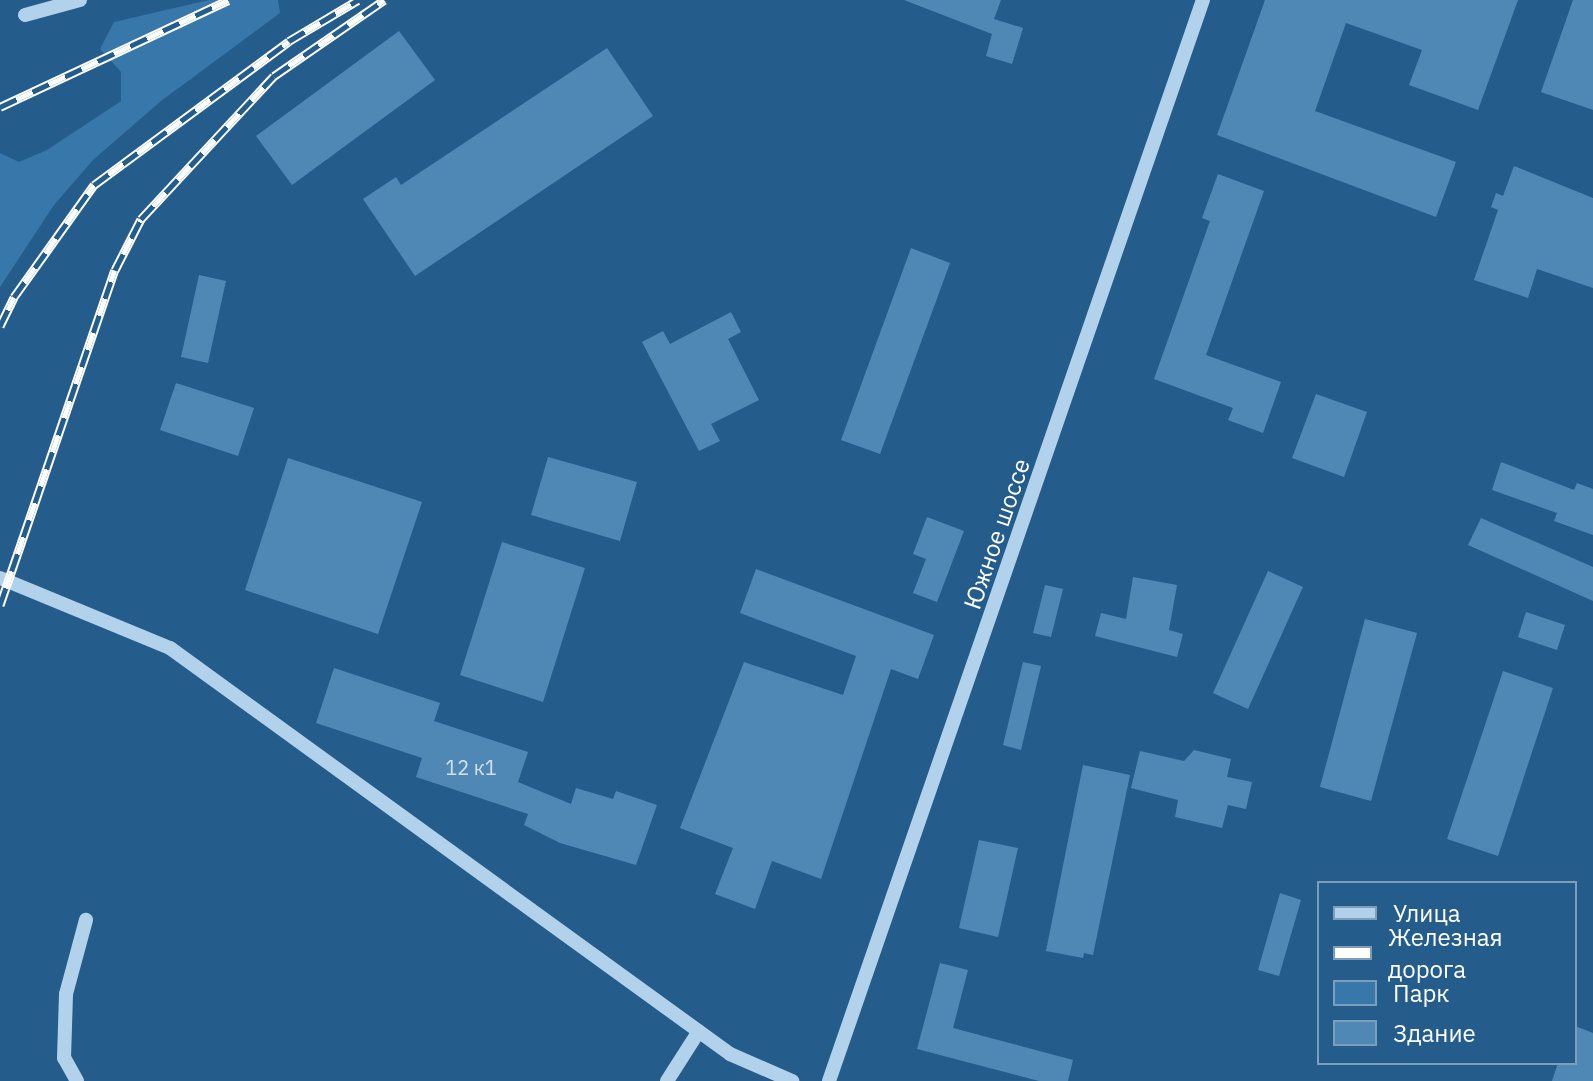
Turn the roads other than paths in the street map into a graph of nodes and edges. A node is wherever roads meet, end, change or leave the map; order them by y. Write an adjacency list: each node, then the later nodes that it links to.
1 (80, 0): 3 (street)
2 (1203, 0): 10 (street, Южное шоссе)
3 (25, 15)
4 (0, 578): 6 (street)
5 (86, 920): 7 (street)
6 (699, 1031): 8 (street); 9 (street)
7 (77, 1081)
8 (667, 1081)
9 (792, 1081)
10 (829, 1081)

